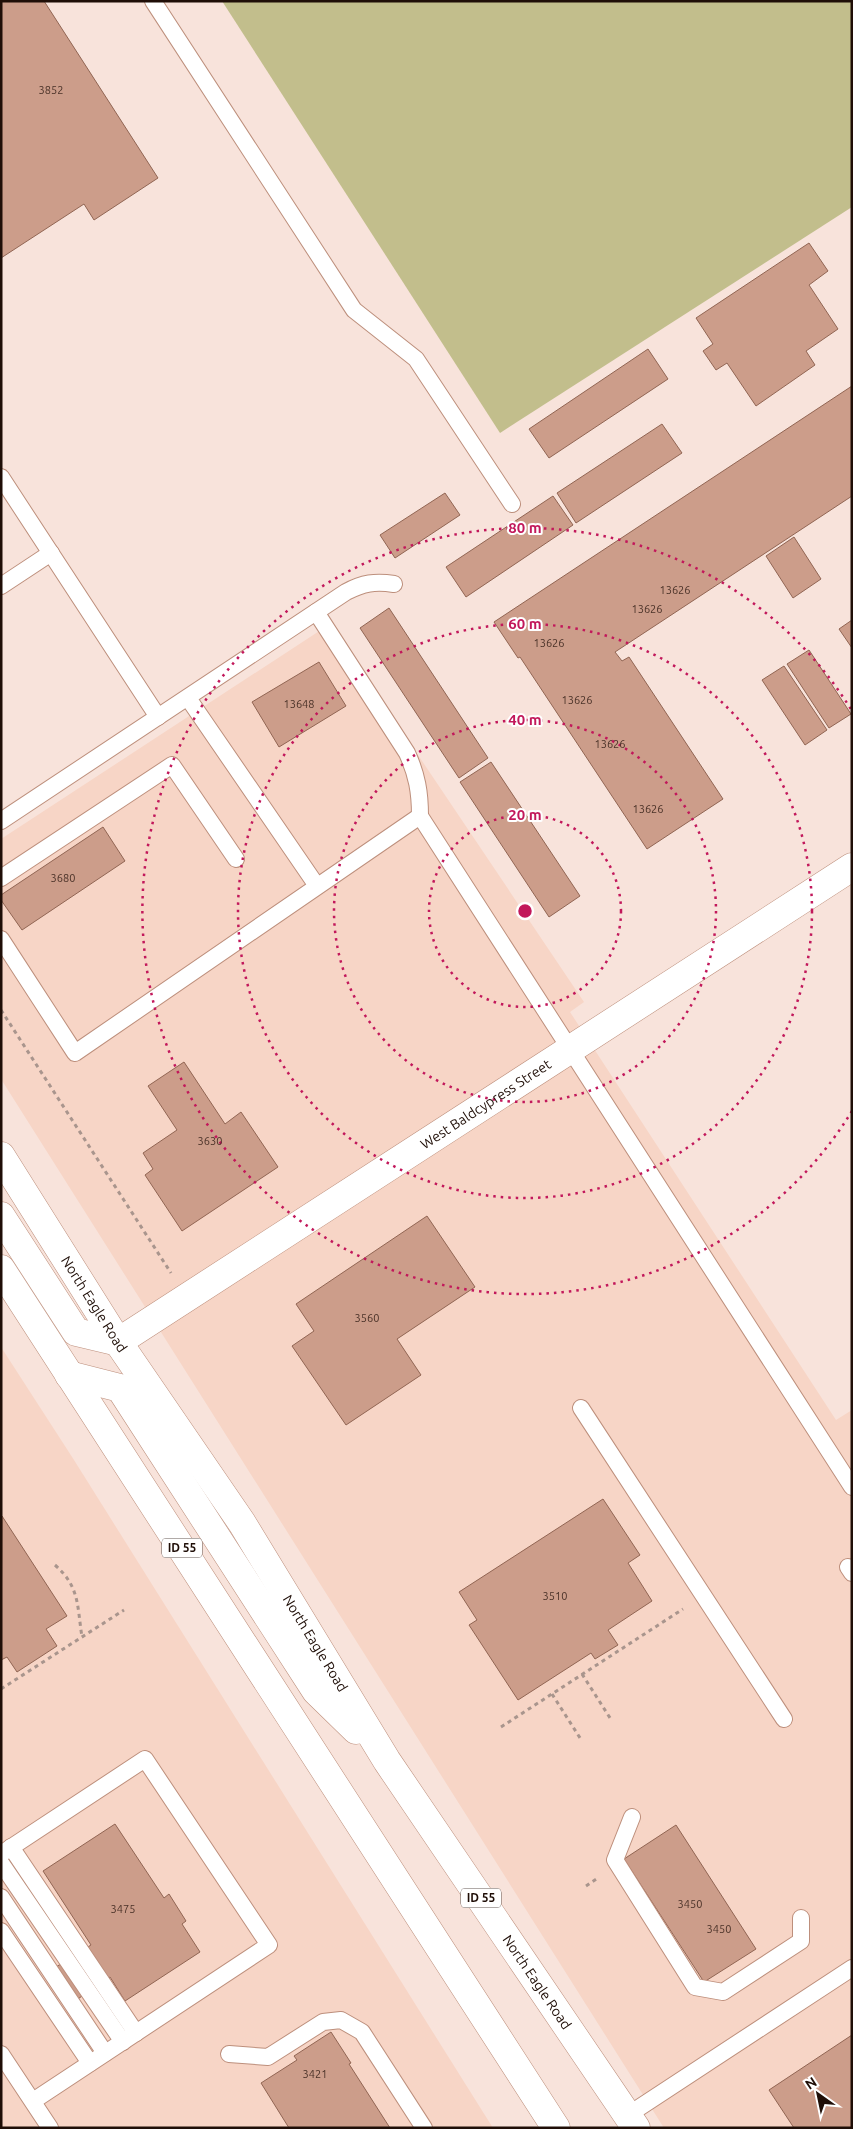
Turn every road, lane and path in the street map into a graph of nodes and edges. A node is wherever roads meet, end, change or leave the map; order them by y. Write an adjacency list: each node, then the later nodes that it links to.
1 (153, 1): 3 (lane)
2 (1, 477): 4 (lane)
3 (512, 504)
4 (51, 553): 6 (lane); 9 (lane)
5 (394, 584): 7 (lane)
6 (1, 586)
7 (316, 612): 8 (lane); 10 (lane)
8 (188, 698): 9 (lane); 15 (lane)
9 (158, 717): 11 (lane)
10 (420, 816): 15 (lane); 18 (lane)
11 (1, 821)
12 (236, 859): 14 (lane)
13 (852, 867): 18 (main road, West Baldcypress Street)
14 (1, 878)
15 (317, 886): 16 (lane)
16 (1, 939)
17 (1, 1010): 22 (path)
18 (569, 1050): 23 (main road, West Baldcypress Street); 26 (lane)
19 (1, 1156): 23 (main road, North Eagle Road / ID 55)
20 (1, 1216): 23 (main road)
21 (1, 1269): 24 (main road, ID 55)
22 (175, 1280)
23 (118, 1342): 38 (main road, North Eagle Road / ID 55)
24 (69, 1375): 38 (main road); 55 (main road, ID 55)
25 (581, 1408): 34 (lane)
26 (852, 1488)
27 (55, 1565): 30 (path)
28 (685, 1607): 31 (path)
29 (124, 1610): 30 (path)
30 (82, 1637): 32 (path)
31 (582, 1674): 33 (path); 35 (path)
32 (1, 1689)
33 (552, 1694): 36 (path); 37 (path)
34 (784, 1719)
35 (612, 1721)
36 (501, 1727)
37 (582, 1741)
38 (387, 1761): 52 (main road, North Eagle Road / ID 55)
39 (632, 1817): 43 (lane)
40 (6, 1851): 46 (lane); 46 (lane)
41 (1, 1863): 46 (lane)
42 (1, 1897): 47 (lane)
43 (801, 1918)
44 (1, 1931): 50 (lane)
45 (852, 1968): 52 (lane)
46 (129, 2037): 47 (lane)
47 (105, 2053): 50 (lane)
48 (1, 2054): 51 (lane)
49 (230, 2054): 54 (lane)
50 (90, 2063): 51 (lane)
51 (32, 2101): 53 (lane)
52 (632, 2121)
53 (50, 2128)
54 (424, 2128)
55 (556, 2128)

